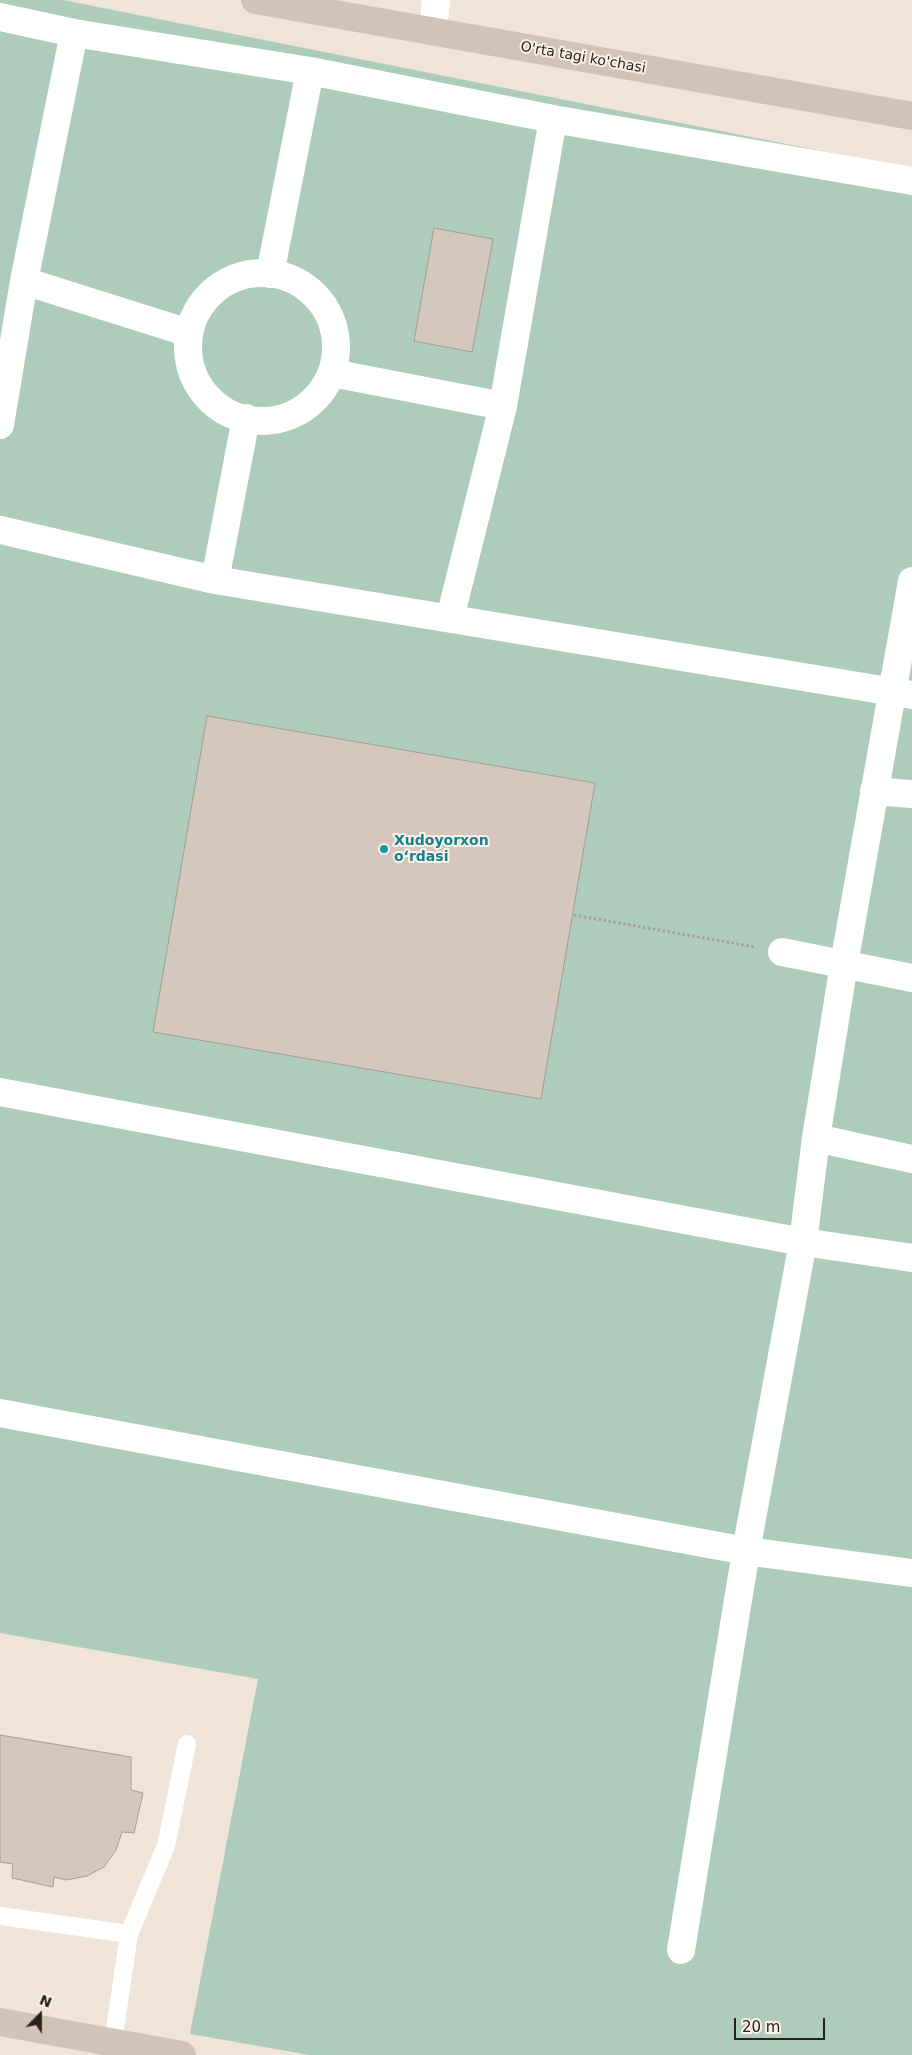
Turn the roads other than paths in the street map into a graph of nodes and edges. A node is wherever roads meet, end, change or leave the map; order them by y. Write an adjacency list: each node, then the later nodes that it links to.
1 (255, 0): 4 (main road, O'rta tagi ko'chasi)
2 (436, 0): 4 (street)
3 (0, 17): 5 (street)
4 (433, 31): 7 (main road, O'rta tagi ko'chasi)
5 (74, 33): 6 (street); 11 (street)
6 (310, 71): 8 (street); 10 (street)
7 (912, 116)
8 (553, 119): 9 (street); 14 (street)
9 (912, 181)
10 (270, 274): 12 (street); 13 (street)
11 (24, 281): 12 (street); 16 (street)
12 (189, 333): 15 (street)
13 (332, 373): 14 (street); 15 (street)
14 (503, 406): 20 (street)
15 (246, 418): 18 (street)
16 (0, 425)
17 (0, 530): 18 (street)
18 (215, 580): 20 (street)
19 (912, 581): 21 (street)
20 (450, 618): 21 (street)
21 (902, 693): 22 (street)
22 (874, 791): 23 (street); 25 (street)
23 (912, 794)
24 (782, 952): 25 (street)
25 (844, 964): 26 (street); 28 (street)
26 (912, 978)
27 (0, 1092): 30 (street)
28 (816, 1138): 29 (street); 30 (street)
29 (912, 1159)
30 (803, 1242): 31 (street); 33 (street)
31 (912, 1258)
32 (0, 1413): 33 (street)
33 (746, 1550): 34 (street); 38 (street)
34 (912, 1573)
35 (187, 1744): 37 (lane)
36 (0, 1916): 37 (lane)
37 (128, 1934): 40 (lane)
38 (680, 1950)
39 (0, 2022): 40 (main road)
40 (113, 2042): 41 (main road)
41 (182, 2055)

